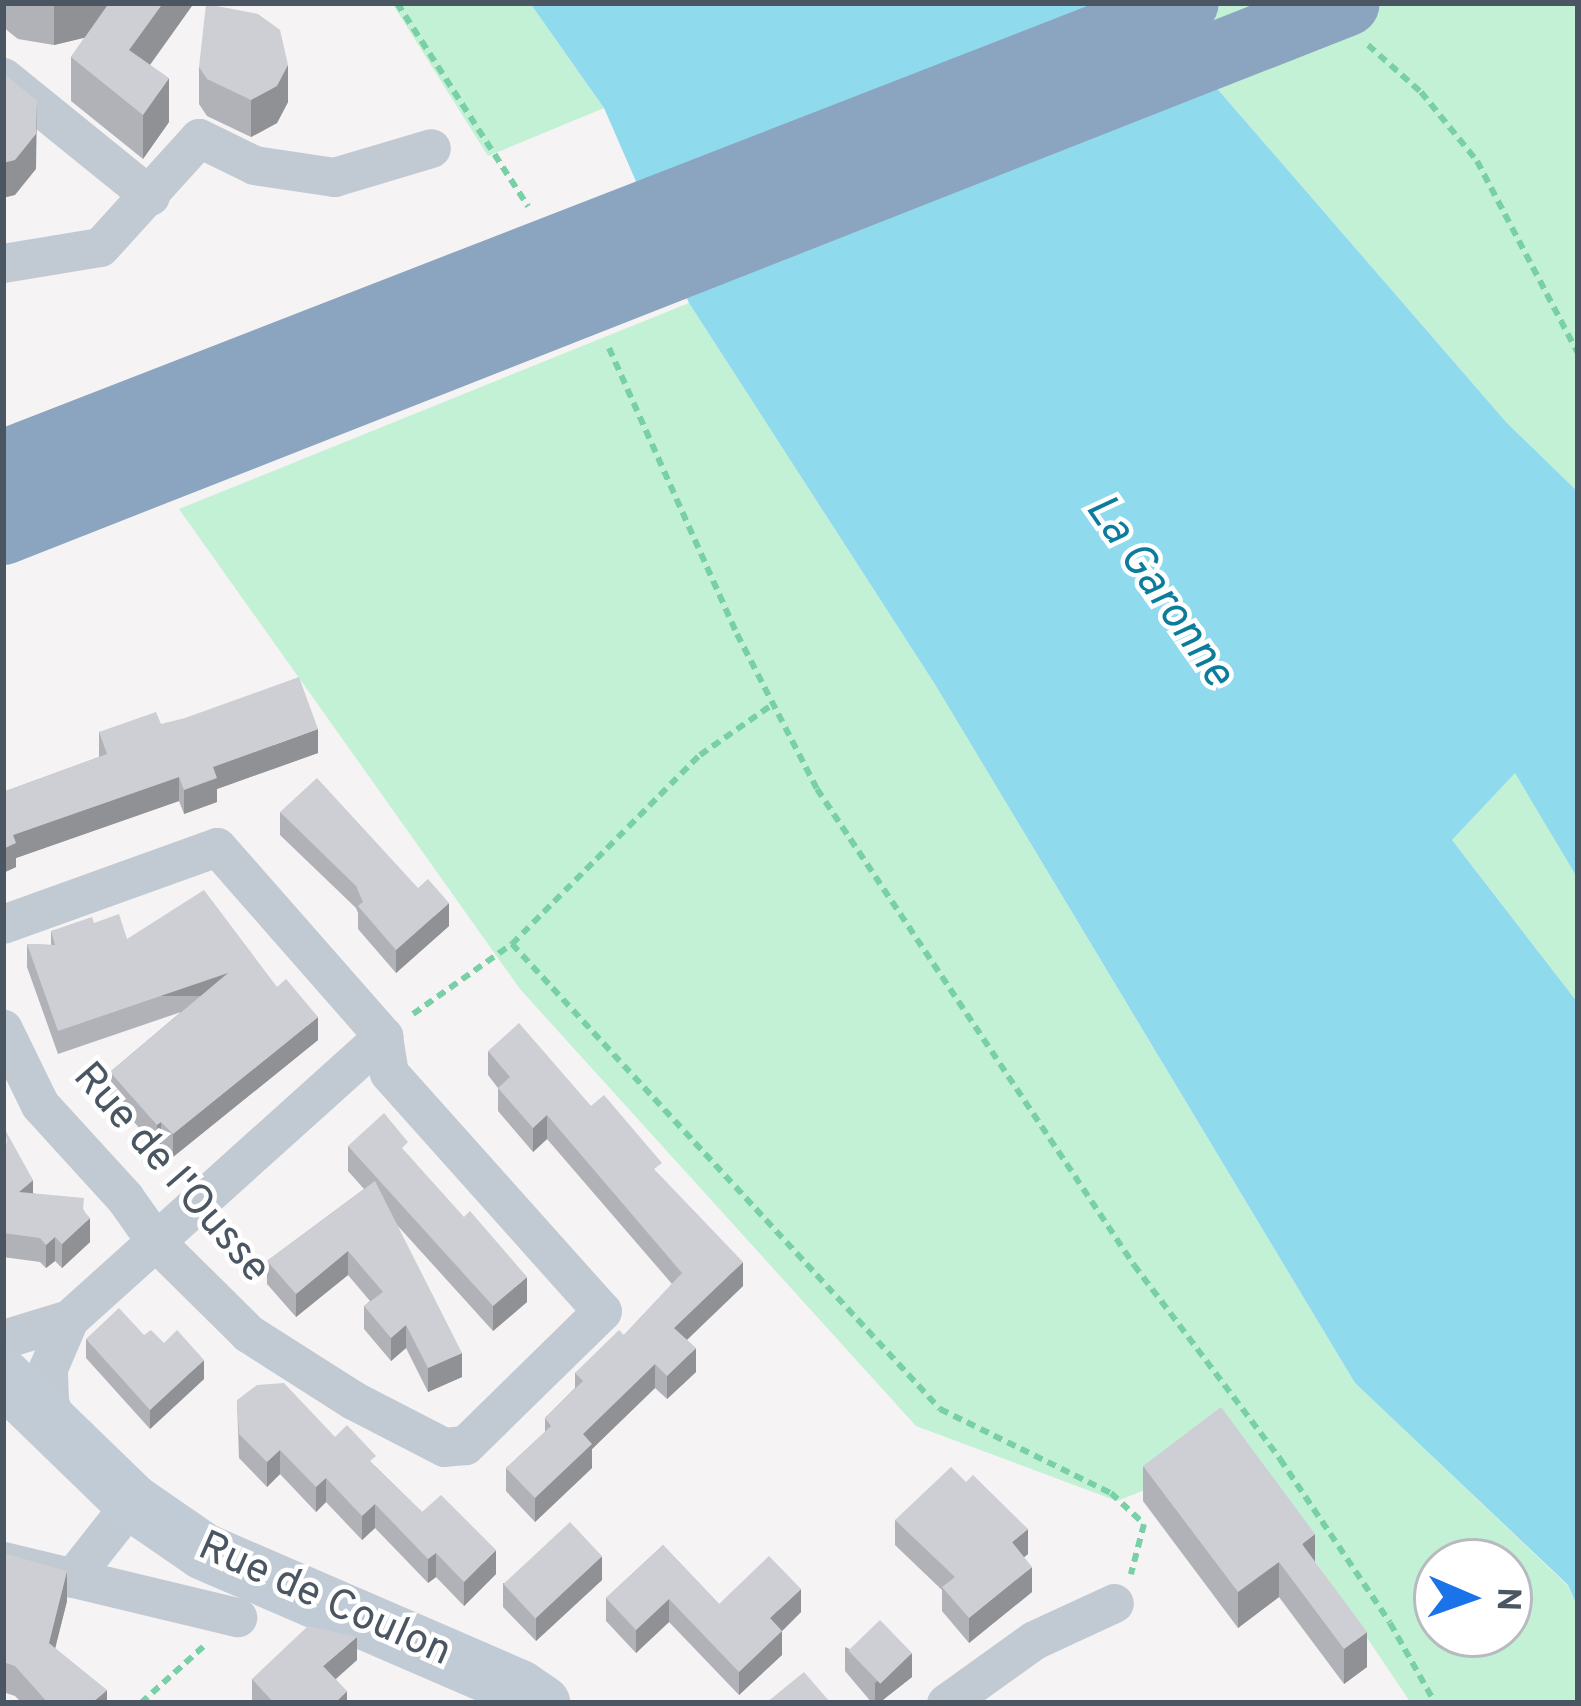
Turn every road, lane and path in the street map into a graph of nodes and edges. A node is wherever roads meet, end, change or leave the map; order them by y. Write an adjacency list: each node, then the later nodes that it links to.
1 (1186, 3): 8 (highway)
2 (1350, 18): 7 (path); 9 (highway)
3 (3, 76): 5 (street)
4 (431, 148): 5 (street)
5 (150, 196): 6 (street)
6 (3, 263)
7 (1578, 352)
8 (3, 463)
9 (18, 526)
10 (3, 924): 13 (street, Rue de l'Ousse)
11 (512, 944): 13 (path); 22 (path); 27 (path)
12 (3, 1030): 14 (street, Rue de l'Ousse)
13 (383, 1036): 14 (street); 14 (street, Rue de l'Ousse)
14 (157, 1242): 15 (street)
15 (69, 1319): 16 (street); 18 (street)
16 (3, 1339)
17 (3, 1377): 18 (main road, Rue de Coulon)
18 (61, 1437): 19 (main road, Rue de Coulon)
19 (132, 1502): 21 (street); 25 (main road, Rue de Coulon)
20 (3, 1561): 21 (street, Rue de Coulon)
21 (72, 1578): 23 (street, Rue de Coulon)
22 (1114, 1603): 26 (street)
23 (237, 1617): 24 (path)
24 (141, 1703)
25 (541, 1703)
26 (946, 1703)
27 (1435, 1703)

